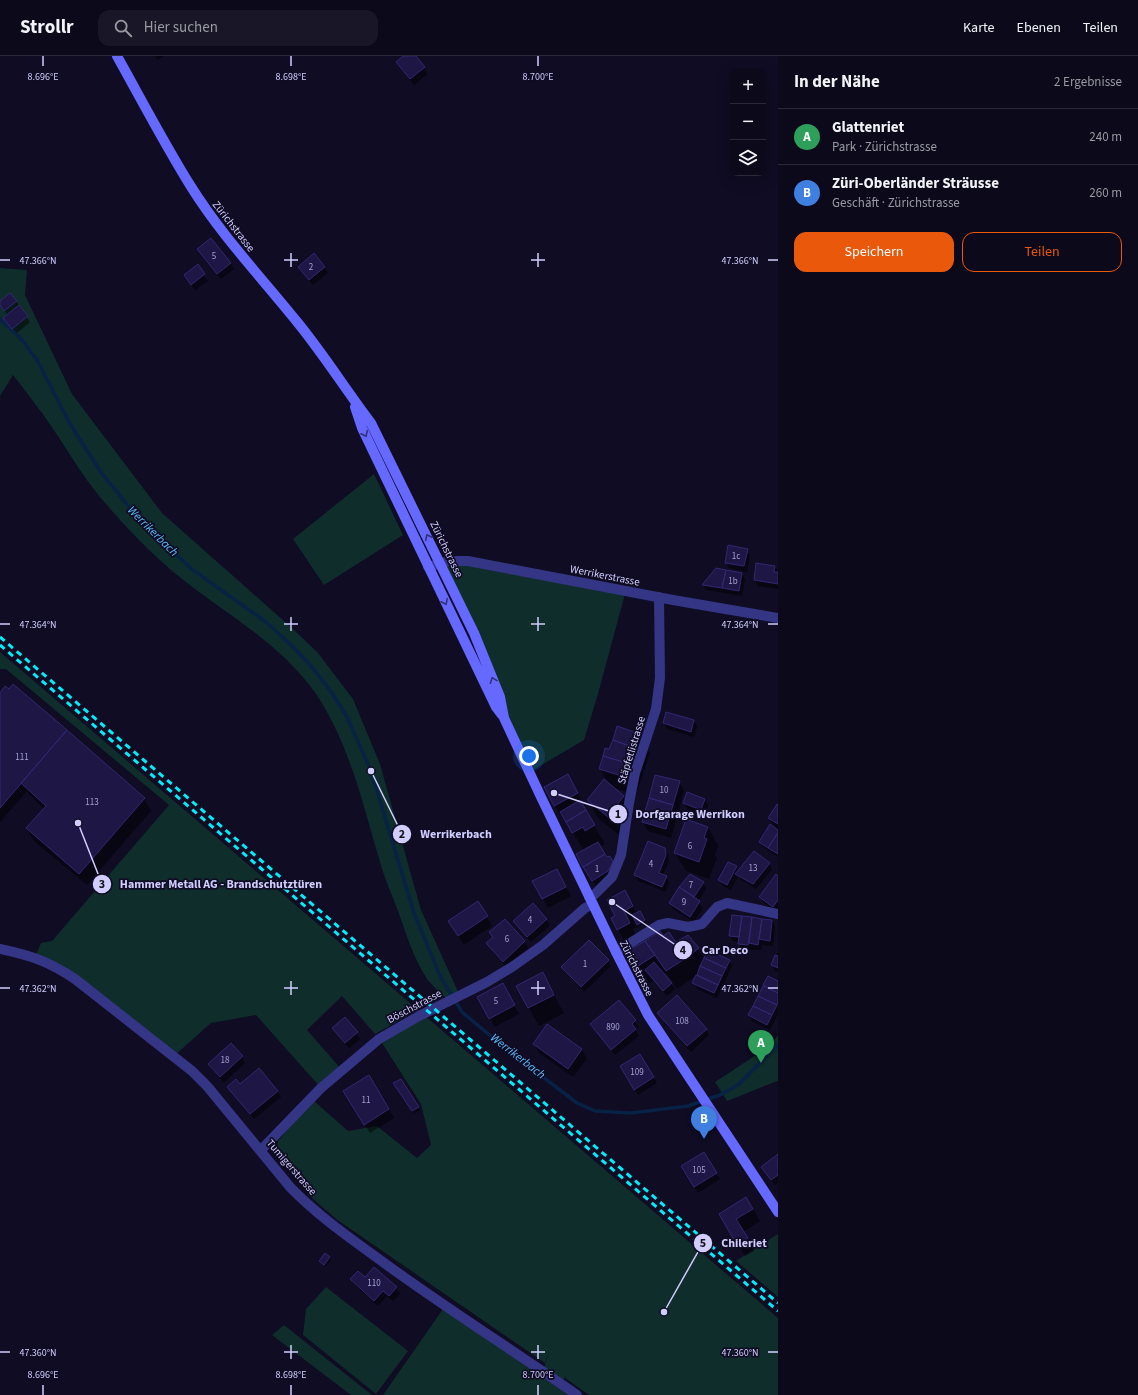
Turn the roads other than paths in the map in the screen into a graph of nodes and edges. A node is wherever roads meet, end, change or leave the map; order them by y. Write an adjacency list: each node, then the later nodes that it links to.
1 (117, 56): 2 (main road, Zürichstrasse)
2 (352, 398): 3 (main road, Zürichstrasse, one-way to 2); 4 (main road, Zürichstrasse, one-way to 4)
3 (440, 562): 4 (street, Werrikerstrasse); 5 (street, Werrikerstrasse); 7 (main road, Zürichstrasse, one-way to 3)
4 (428, 567): 7 (main road, Zürichstrasse, one-way to 7)
5 (659, 597): 6 (street, Werrikerstrasse); 8 (street, Stäpfetlistrasse)
6 (778, 618)
7 (504, 718): 8 (main road, Zürichstrasse)
8 (591, 901): 11 (main road, Zürichstrasse); 12 (street, Böschstrasse)
9 (778, 914): 11 (street)
10 (0, 949): 12 (street, Tumigerstrasse)
11 (616, 952): 13 (main road, Zürichstrasse)
12 (261, 1150): 14 (street, Tumigerstrasse)
13 (778, 1212)
14 (578, 1395)

